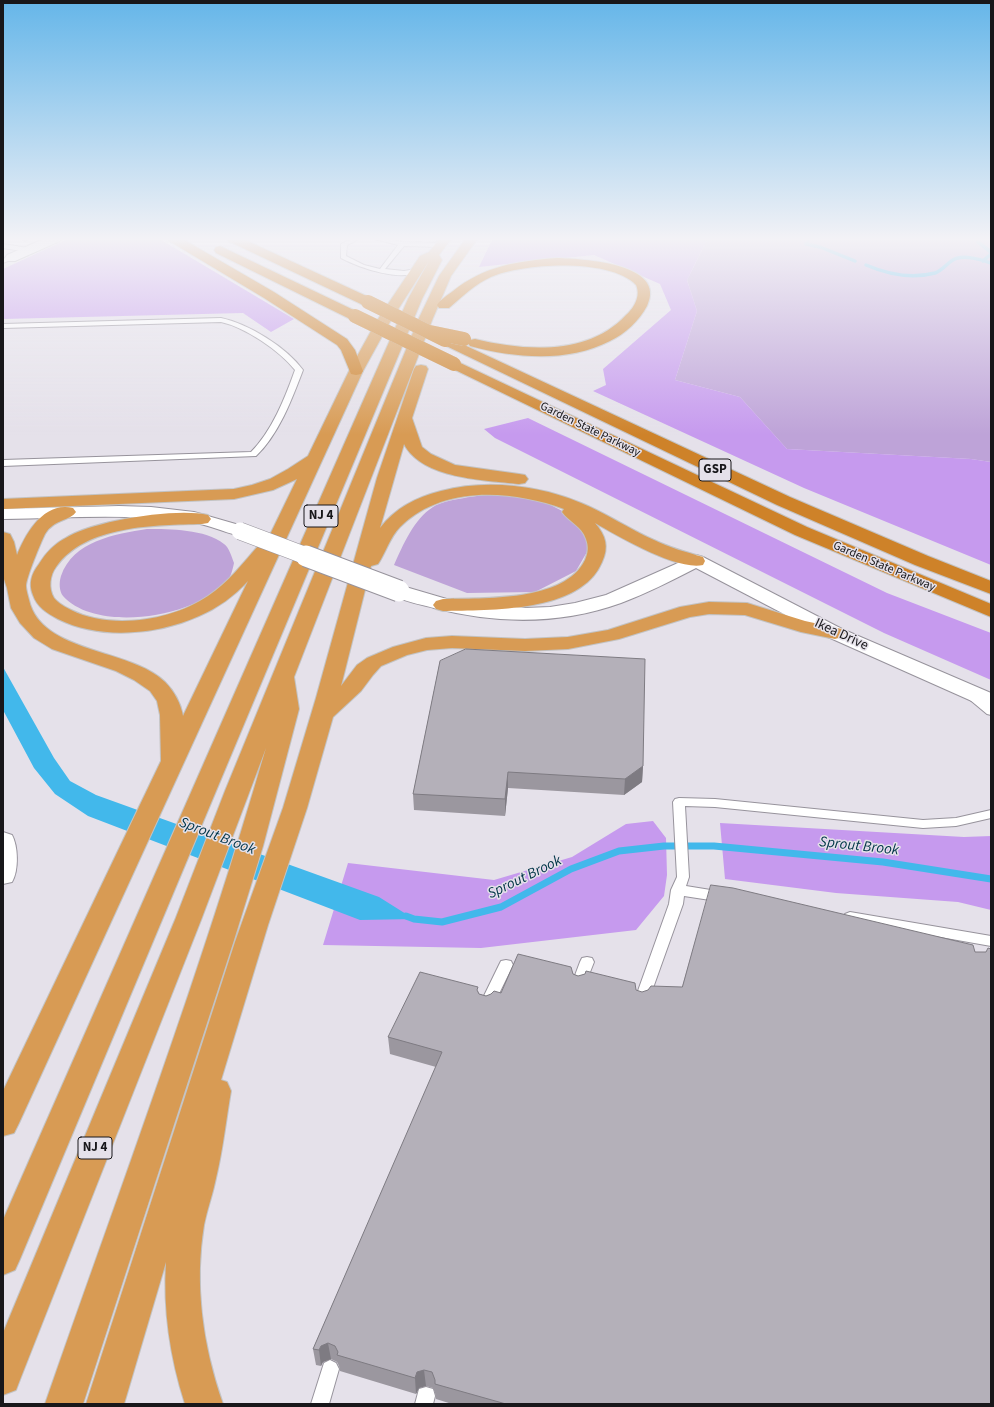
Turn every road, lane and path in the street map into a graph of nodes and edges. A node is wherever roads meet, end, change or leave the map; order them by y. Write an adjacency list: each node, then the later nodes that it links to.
1 (283, 304): 11 (highway)
2 (330, 304): 27 (highway, Garden State Parkway / GSP, bridge)
3 (371, 304): 10 (highway, Garden State Parkway / GSP, bridge)
4 (395, 304): 11 (highway)
5 (413, 304): 50 (highway, NJ 4)
6 (432, 304): 29 (highway, NJ 4)
7 (641, 304): 10 (highway, bridge)
8 (444, 305): 12 (highway)
9 (3, 326): 14 (lane)
10 (427, 332): 24 (highway, Garden State Parkway / GSP, bridge)
11 (356, 371): 13 (highway)
12 (404, 418): 22 (highway); 25 (highway)
13 (314, 459): 16 (highway); 20 (highway)
14 (3, 463)
15 (540, 496): 22 (highway); 25 (highway); 26 (highway)
16 (3, 504)
17 (67, 512): 18 (street); 19 (street); 23 (highway)
18 (3, 514)
19 (202, 519): 20 (highway); 26 (street, bridge)
20 (282, 530): 34 (highway)
21 (3, 538): 23 (highway)
22 (696, 561): 26 (street); 28 (street, Ikea Drive)
23 (16, 586): 34 (highway)
24 (991, 588)
25 (354, 593): 33 (highway)
26 (443, 605)
27 (991, 611)
28 (835, 633): 30 (street, Ikea Drive); 33 (highway)
29 (283, 677): 41 (highway); 52 (highway, NJ 4)
30 (964, 690): 31 (street, Ikea Drive); 32 (lane)
31 (991, 701)
32 (991, 712)
33 (323, 714): 41 (highway)
34 (169, 771): 49 (highway)
35 (991, 814): 38 (lane)
36 (3, 841): 37 (street)
37 (3, 875)
38 (680, 884): 39 (lane); 47 (lane)
39 (733, 898)
40 (835, 914): 42 (lane)
41 (235, 940): 46 (highway); 54 (highway)
42 (991, 941)
43 (587, 962): 45 (lane)
44 (506, 965): 48 (lane)
45 (578, 986)
46 (234, 995): 55 (highway); 56 (highway)
47 (641, 1002)
48 (486, 1006)
49 (3, 1123)
50 (3, 1259)
51 (330, 1369): 53 (lane)
52 (3, 1377)
53 (320, 1403)
54 (64, 1404)
55 (105, 1404)
56 (204, 1404)

